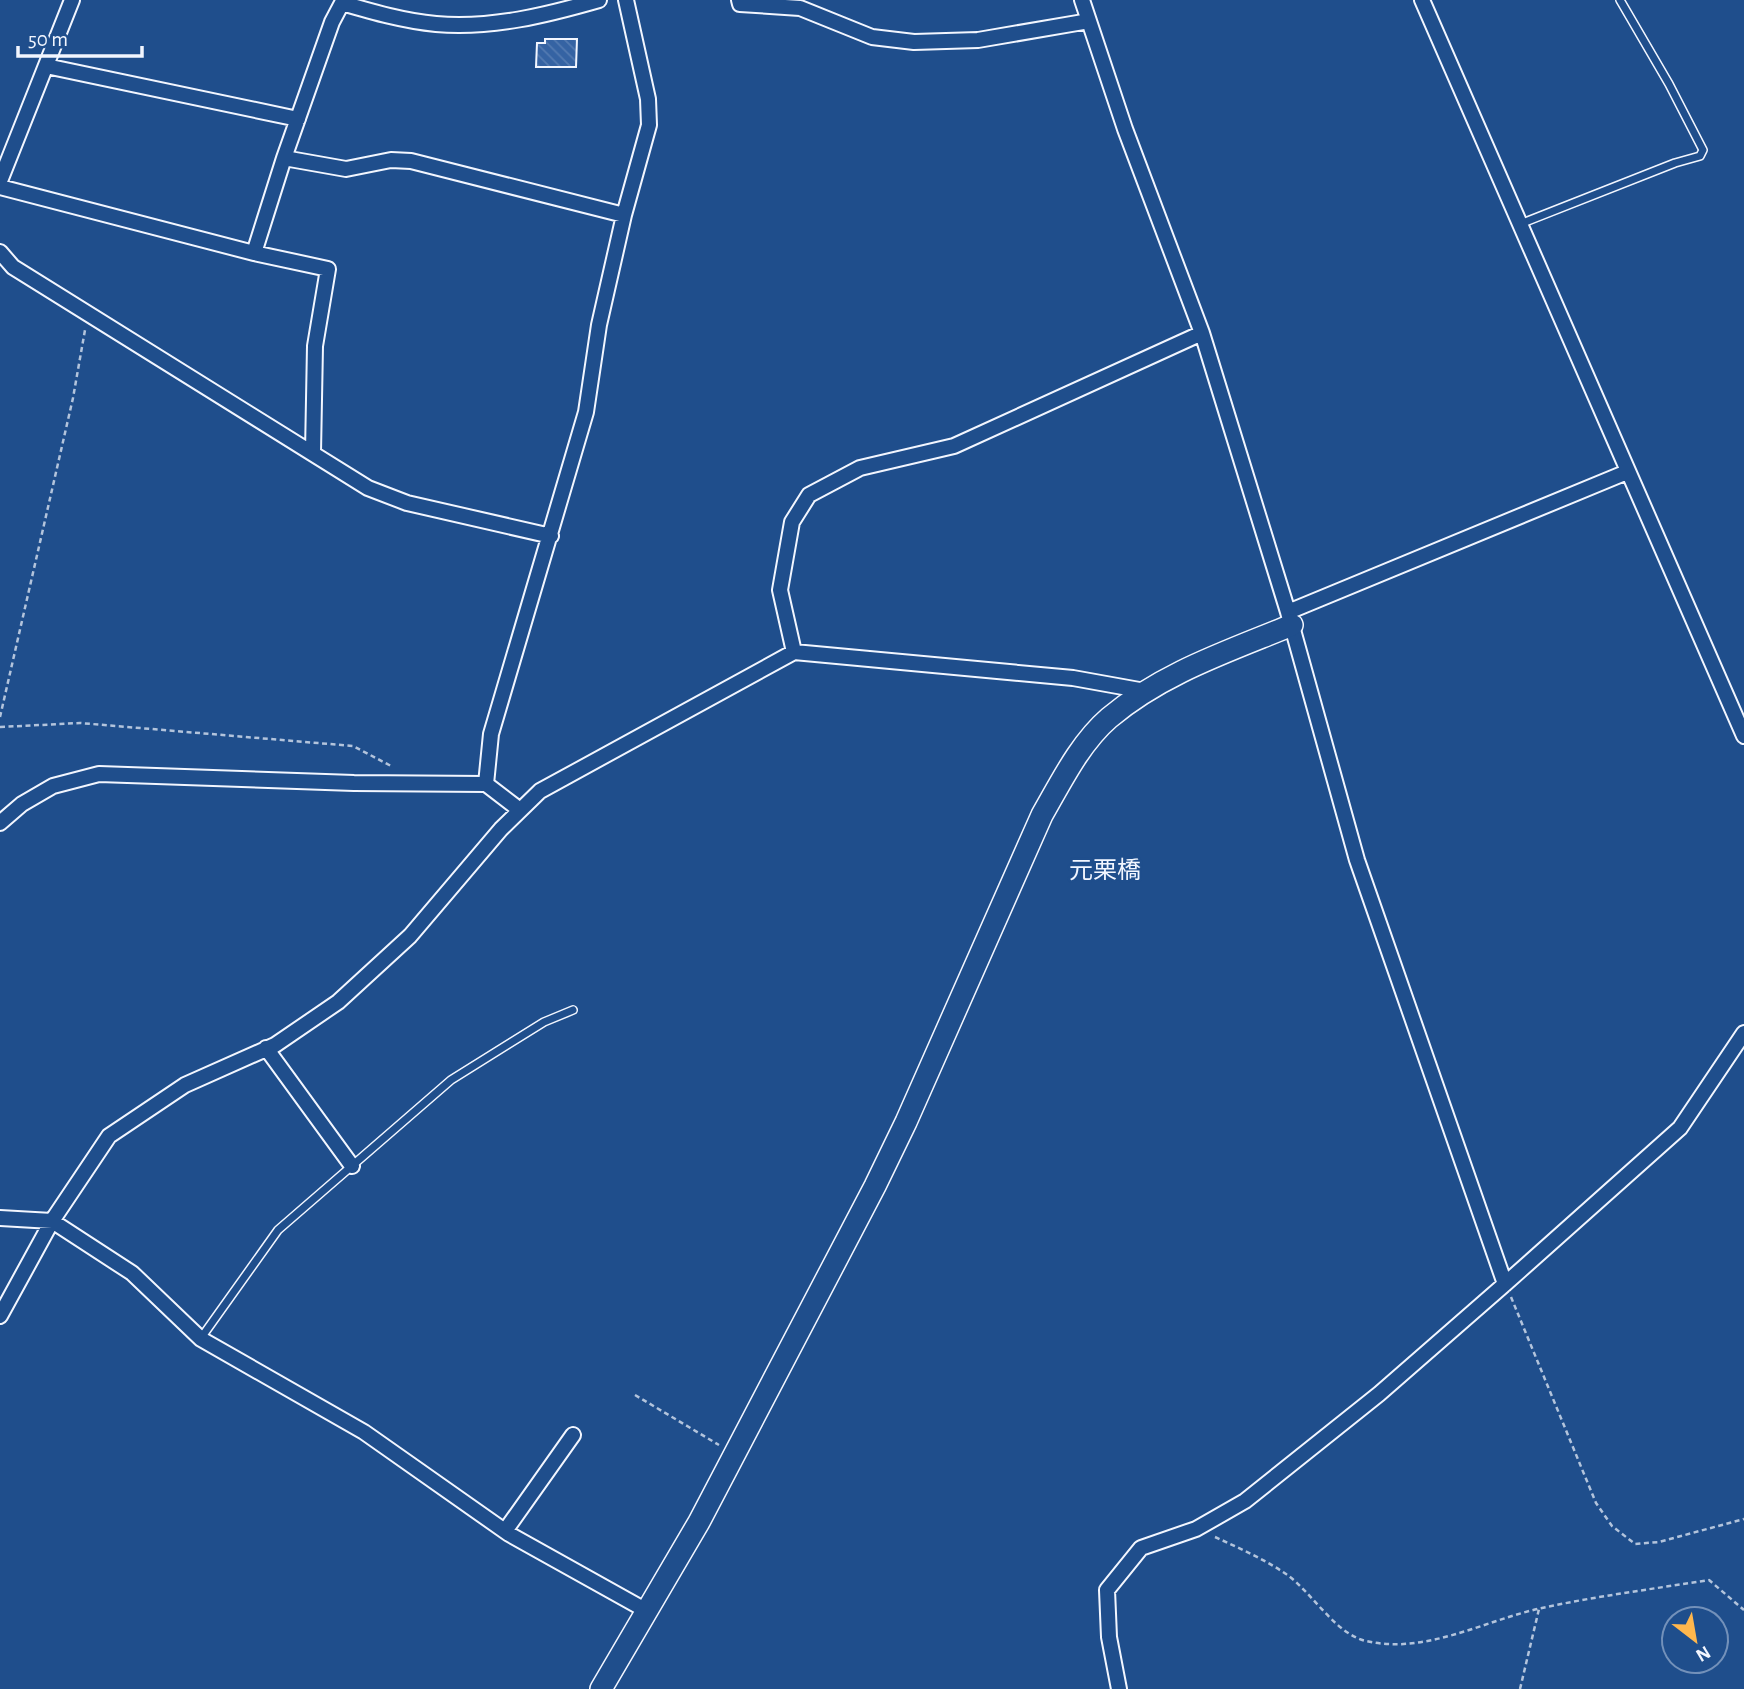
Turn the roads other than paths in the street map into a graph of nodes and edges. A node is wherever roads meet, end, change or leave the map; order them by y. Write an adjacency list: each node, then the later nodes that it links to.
1 (72, 0): 9 (street)
2 (600, 0): 10 (street)
3 (626, 0): 14 (street)
4 (739, 0): 8 (street)
5 (1082, 0): 8 (street)
6 (1422, 0): 15 (street)
7 (1620, 0): 15 (lane)
8 (1089, 21): 18 (street)
9 (46, 66): 10 (street); 12 (street)
10 (298, 118): 11 (street)
11 (284, 158): 14 (street); 17 (street)
12 (0, 181)
13 (0, 187): 17 (street)
14 (624, 215): 21 (street)
15 (1519, 224): 20 (street)
16 (0, 252): 19 (street)
17 (254, 253): 19 (street)
18 (1202, 333): 22 (street); 23 (street)
19 (313, 452): 21 (street)
20 (1627, 472): 22 (street); 25 (street)
21 (551, 536): 26 (street)
22 (1290, 619): 24 (street); 35 (street)
23 (794, 652): 24 (street); 27 (street)
24 (1145, 691): 40 (street)
25 (1744, 736)
26 (486, 784): 27 (street); 28 (street)
27 (520, 810): 31 (street)
28 (0, 823)
29 (573, 1010): 32 (lane)
30 (1744, 1033): 35 (street)
31 (266, 1048): 32 (street); 34 (street)
32 (352, 1166): 37 (lane)
33 (0, 1218): 34 (street)
34 (52, 1221): 36 (street); 37 (street)
35 (1505, 1284): 42 (street)
36 (0, 1316)
37 (201, 1339): 39 (street)
38 (573, 1435): 39 (street)
39 (505, 1531): 40 (street)
40 (647, 1611): 41 (street)
41 (601, 1689)
42 (1119, 1689)

